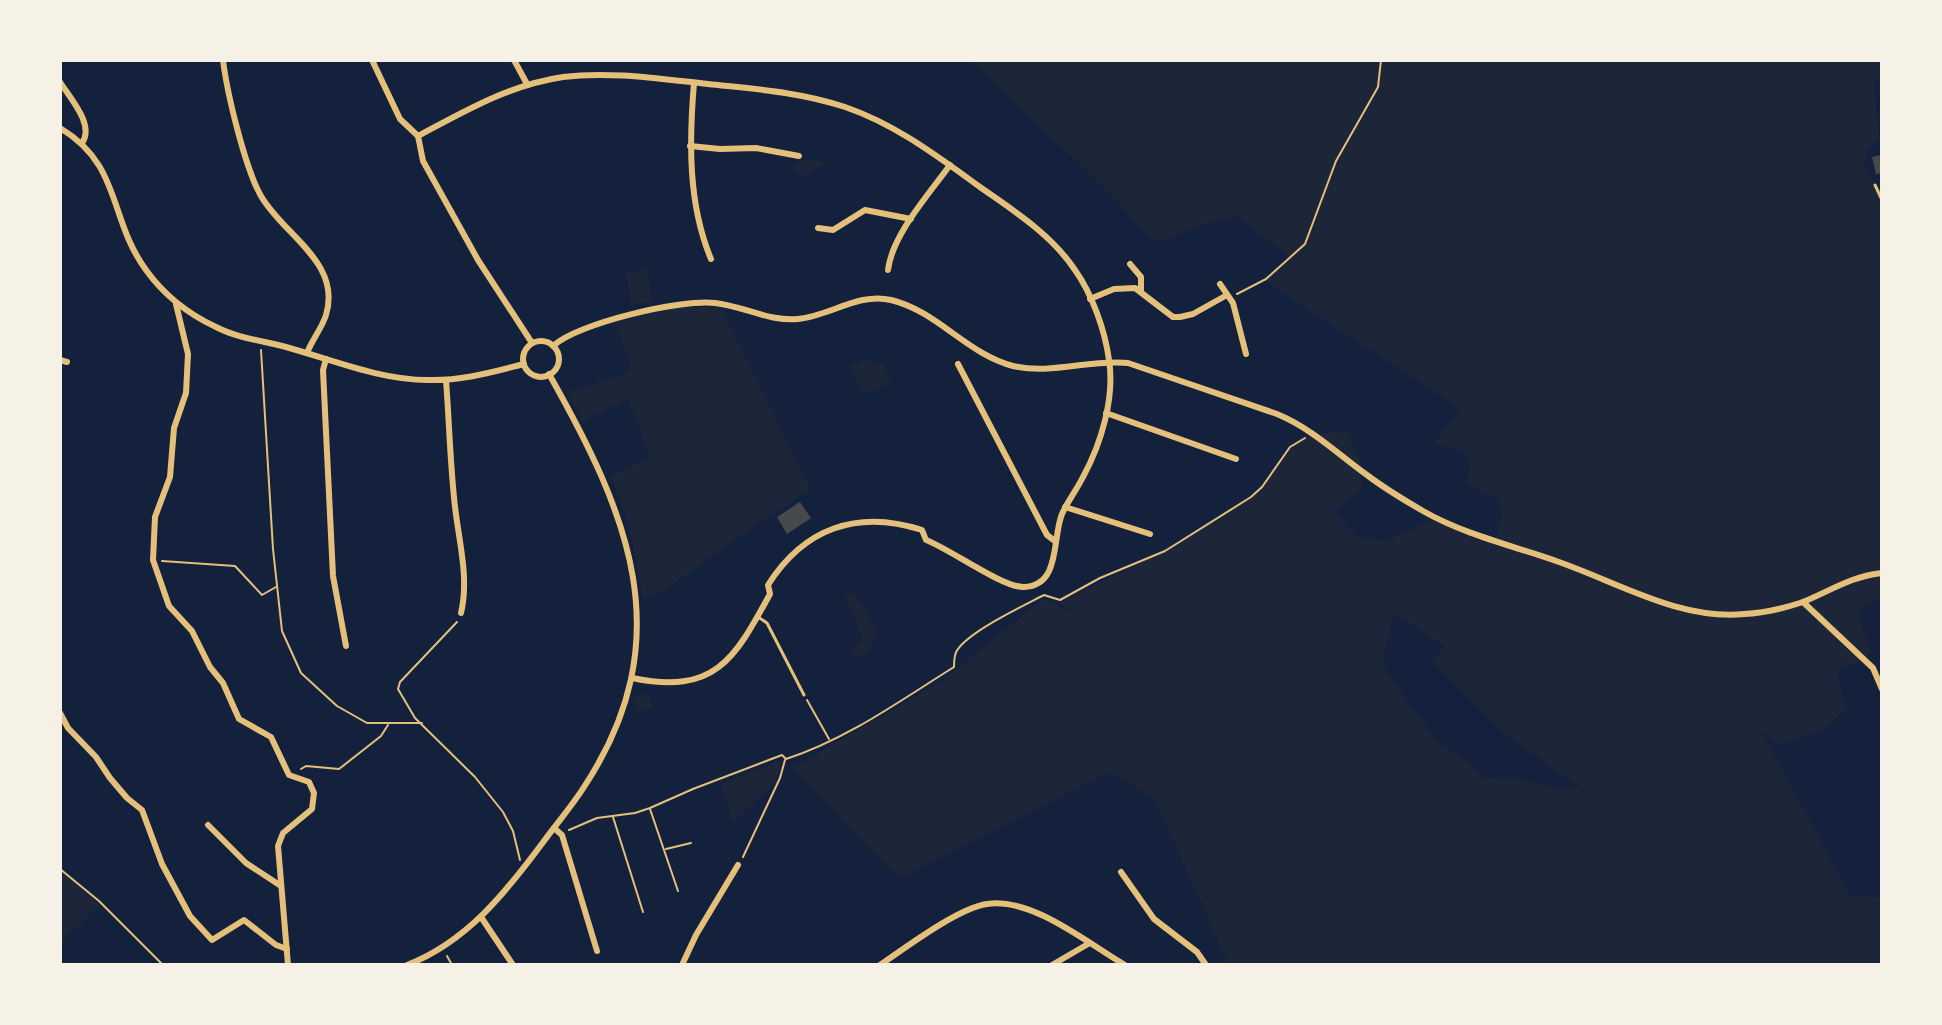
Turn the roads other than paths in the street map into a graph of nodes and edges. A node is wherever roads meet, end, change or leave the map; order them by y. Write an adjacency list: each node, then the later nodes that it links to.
1 (223, 60): 27 (street)
2 (372, 60): 8 (street)
3 (514, 60): 6 (street)
4 (60, 82): 9 (street)
5 (694, 83): 6 (street); 10 (street); 12 (street)
6 (527, 84): 8 (street)
7 (60, 128): 9 (street)
8 (418, 136): 25 (street)
9 (82, 143): 24 (street)
10 (690, 146): 11 (street); 17 (street)
11 (799, 156)
12 (950, 165): 15 (street); 23 (street)
13 (1875, 185): 14 (lane)
14 (1882, 200)
15 (911, 219): 16 (street); 19 (street)
16 (818, 228)
17 (711, 259)
18 (1130, 264): 21 (street)
19 (888, 270)
20 (1220, 284): 22 (street)
21 (1141, 290): 22 (street); 23 (street)
22 (1228, 296): 28 (street)
23 (1090, 299): 30 (street)
24 (176, 304): 27 (street); 53 (street)
25 (532, 343): 26 (street); 31 (street)
26 (553, 346): 30 (street); 33 (street)
27 (307, 353): 29 (street)
28 (1246, 354)
29 (326, 359): 34 (street); 44 (street)
30 (1110, 361): 35 (street); 41 (street)
31 (524, 364): 33 (street); 34 (street)
32 (958, 364): 39 (street)
33 (549, 374): 45 (street)
34 (446, 380): 42 (street)
35 (1106, 413): 36 (street); 37 (street)
36 (1236, 459)
37 (1065, 507): 38 (street); 39 (street)
38 (1150, 534)
39 (1055, 541): 43 (street)
40 (1882, 573): 41 (street)
41 (1803, 602): 46 (street)
42 (461, 613)
43 (758, 617): 45 (street); 47 (lane)
44 (346, 646)
45 (632, 678): 50 (street)
46 (1882, 689)
47 (804, 695)
48 (60, 713): 56 (street)
49 (208, 825): 53 (street)
50 (554, 828): 54 (street); 57 (street)
51 (738, 865): 61 (street)
52 (1121, 872): 65 (street)
53 (281, 886): 56 (street)
54 (481, 917): 59 (street); 60 (street)
55 (1088, 944): 62 (street); 63 (street); 64 (street)
56 (287, 949): 58 (street)
57 (597, 951)
58 (288, 965)
59 (407, 965)
60 (513, 965)
61 (682, 965)
62 (880, 965)
63 (1052, 965)
64 (1125, 965)
65 (1206, 965)

